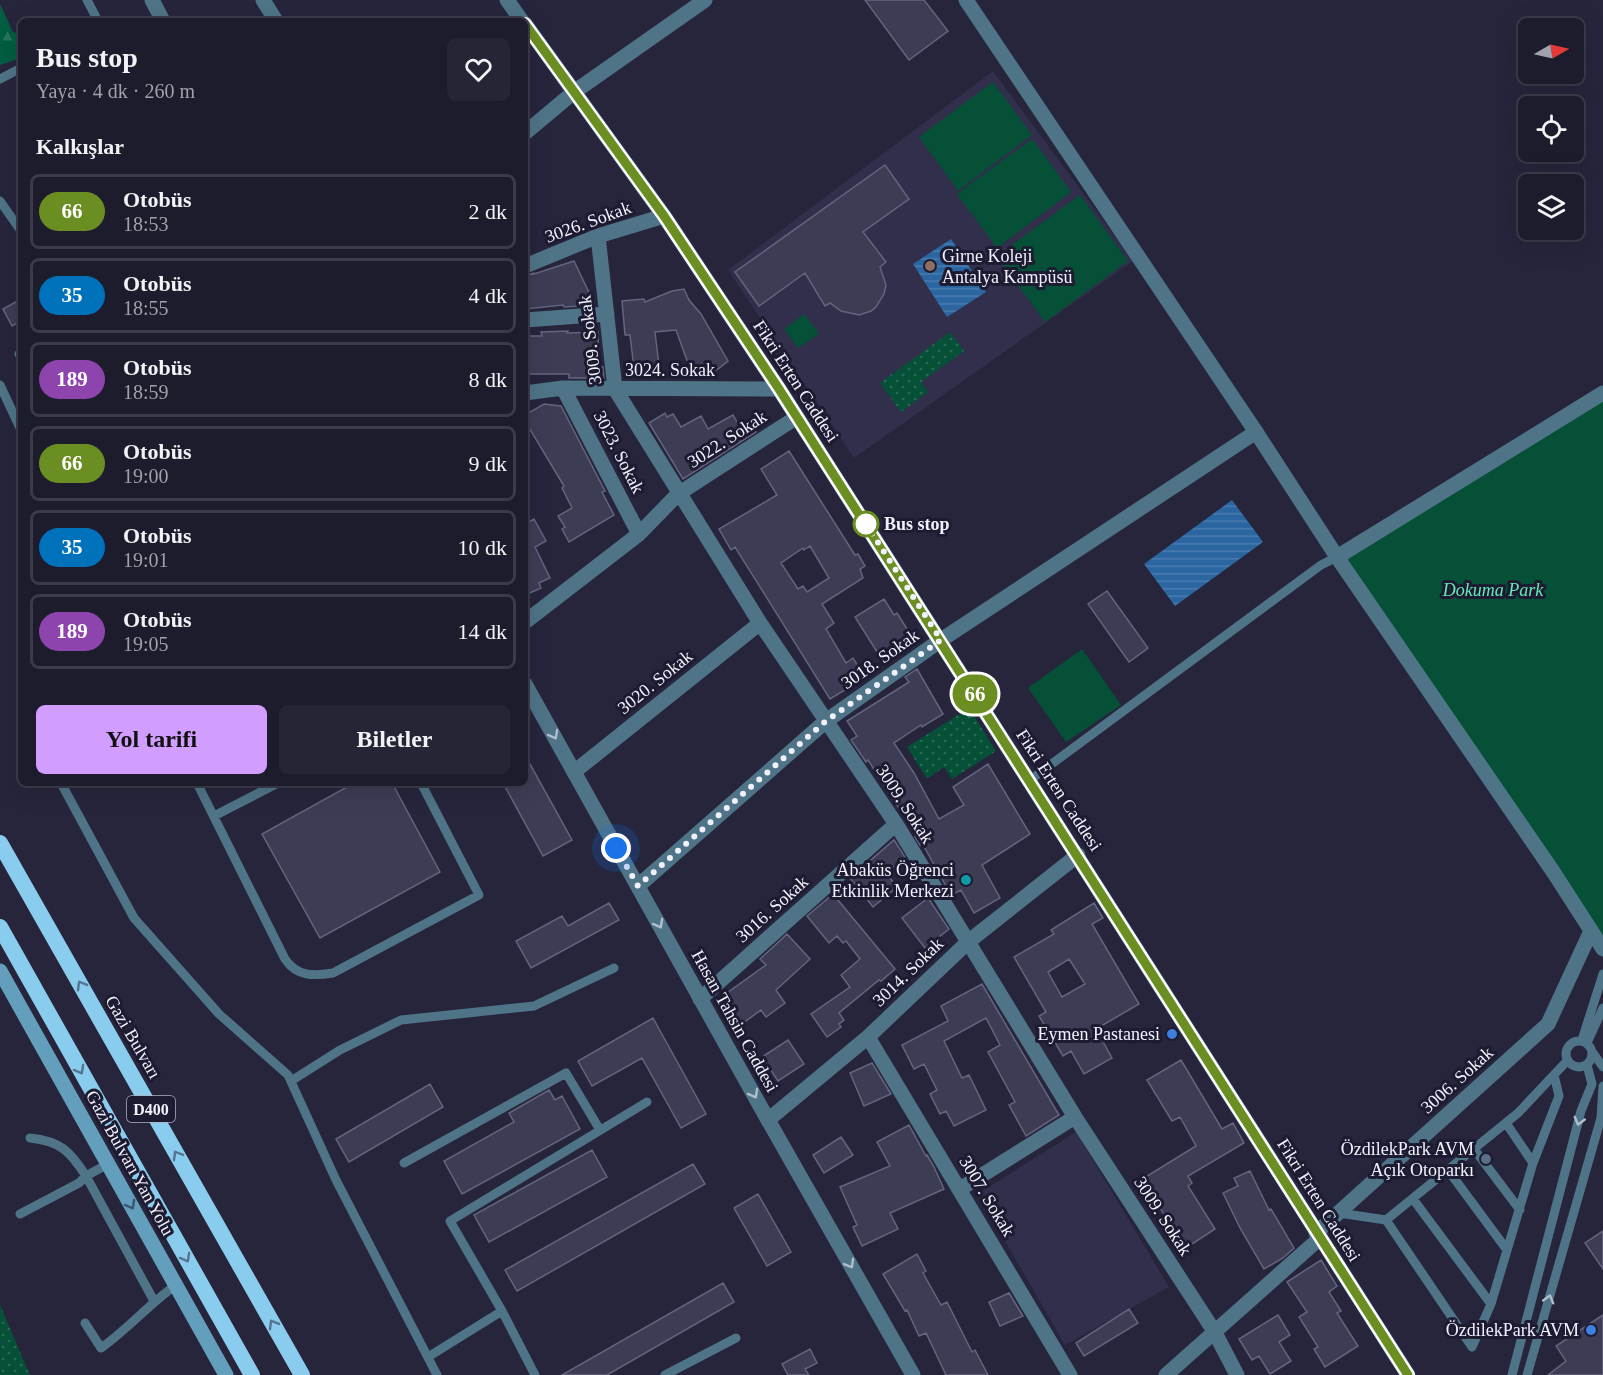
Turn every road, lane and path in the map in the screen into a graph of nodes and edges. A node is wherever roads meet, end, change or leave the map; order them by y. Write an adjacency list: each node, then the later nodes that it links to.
1 (87, 0): 7 (lane)
2 (152, 0): 8 (street)
3 (263, 0): 9 (street)
4 (507, 0): 10 (street, Fikri Erten Caddesi)
5 (705, 0): 14 (street)
6 (966, 0): 31 (street)
7 (96, 18)
8 (161, 18)
9 (274, 18)
10 (520, 18)
11 (528, 29): 14 (street, Fikri Erten Caddesi)
12 (18, 70): 13 (lane)
13 (0, 79)
14 (574, 92): 15 (street); 17 (street, Fikri Erten Caddesi)
15 (528, 130)
16 (0, 201): 18 (lane)
17 (664, 216): 19 (street, 3026. Sokak); 26 (street, Fikri Erten Caddesi)
18 (18, 227)
19 (598, 236): 20 (street, 3026. Sokak); 21 (street, 3009. Sokak)
20 (528, 265)
21 (607, 314): 22 (street); 25 (street, 3009. Sokak)
22 (528, 320)
23 (0, 385): 30 (lane)
24 (563, 388): 25 (street, 3024. Sokak); 27 (street, 3024. Sokak); 33 (street, 3023. Sokak)
25 (615, 389): 26 (street, 3024. Sokak); 32 (street, 3009. Sokak)
26 (779, 389): 29 (street, Fikri Erten Caddesi)
27 (528, 393)
28 (1603, 393): 34 (street)
29 (797, 417): 32 (street, 3022. Sokak); 37 (street, Fikri Erten Caddesi)
30 (18, 424)
31 (1256, 432): 34 (street); 37 (street, 3018. Sokak)
32 (678, 494): 33 (street, 3022. Sokak); 36 (street, 3009. Sokak)
33 (639, 534): 35 (street, 3022. Sokak)
34 (1337, 557): 41 (lane); 52 (street)
35 (528, 620)
36 (760, 623): 39 (street, 3009. Sokak); 40 (street, 3020. Sokak)
37 (941, 640): 39 (street, 3018. Sokak); 41 (street, Fikri Erten Caddesi)
38 (528, 689): 40 (street, Hasan Tahsin Caddesi, one-way to 40)
39 (826, 721): 47 (street, 3009. Sokak); 50 (street, 3018. Sokak)
40 (574, 772): 50 (street, Hasan Tahsin Caddesi)
41 (1030, 780): 49 (street, Fikri Erten Caddesi)
42 (63, 786): 67 (lane)
43 (199, 786): 46 (lane)
44 (272, 786): 46 (lane)
45 (423, 786): 46 (lane)
46 (214, 816)
47 (896, 824): 53 (street, 3009. Sokak); 58 (street, 3016. Sokak)
48 (0, 843): 99 (highway, Gazi Bulvarı / D400, one-way to 48)
49 (1078, 855): 53 (street, 3014. Sokak); 87 (street, Fikri Erten Caddesi)
50 (638, 886): 58 (street, Hasan Tahsin Caddesi, one-way to 58)
51 (0, 927): 98 (highway, D400, one-way to 98)
52 (1591, 931): 54 (street); 84 (street, 3006. Sokak)
53 (968, 942): 60 (street, 3014. Sokak); 70 (street, 3009. Sokak)
54 (1603, 949)
55 (614, 968): 67 (lane)
56 (0, 971): 78 (main road, Gazi Bulvarı Yan Yolu)
57 (1603, 974): 61 (lane)
58 (700, 999): 71 (street, Hasan Tahsin Caddesi, one-way to 71)
59 (1603, 1008): 61 (lane)
60 (868, 1037): 71 (street, 3014. Sokak); 81 (street, 3007. Sokak)
61 (1584, 1041): 62 (lane); 63 (lane)
62 (1593, 1053): 64 (lane); 65 (lane)
63 (1567, 1061): 64 (lane); 66 (lane)
64 (1587, 1065): 108 (lane, one-way to 108)
65 (1603, 1067)
66 (1554, 1075): 72 (lane); 77 (lane)
67 (291, 1080): 96 (lane)
68 (1603, 1086): 109 (lane, one-way to 68)
69 (647, 1102): 73 (lane)
70 (1075, 1117): 81 (street); 94 (street, 3009. Sokak)
71 (768, 1120): 103 (street, Hasan Tahsin Caddesi, one-way to 103)
72 (1506, 1123): 75 (lane); 77 (lane)
73 (600, 1130): 76 (lane); 92 (lane)
74 (30, 1138): 80 (lane)
75 (1474, 1149): 79 (lane); 83 (lane)
76 (404, 1163)
77 (1533, 1163): 83 (lane)
78 (108, 1164): 80 (lane); 89 (main road, Gazi Bulvarı Yan Yolu, one-way to 89)
79 (1448, 1170): 82 (lane); 88 (lane)
80 (86, 1176): 85 (lane); 90 (lane)
81 (960, 1189): 104 (street, 3007. Sokak)
82 (1413, 1199): 86 (lane); 91 (lane)
83 (1520, 1210): 88 (lane)
84 (1339, 1213): 86 (lane); 87 (street, 3006. Sokak)
85 (20, 1214)
86 (1386, 1221): 91 (lane)
87 (1318, 1236): 94 (street, 3006. Sokak); 107 (street, Fikri Erten Caddesi)
88 (1507, 1250): 91 (lane)
89 (176, 1286): 90 (lane); 97 (main road, Gazi Bulvarı Yan Yolu)
90 (154, 1301): 93 (lane)
91 (1491, 1304)
92 (502, 1311): 96 (lane); 101 (lane)
93 (86, 1323)
94 (1214, 1331): 105 (street, 3006. Sokak); 106 (street, 3009. Sokak)
95 (736, 1338): 102 (lane)
96 (428, 1357): 100 (lane)
97 (226, 1375)
98 (252, 1375)
99 (302, 1375)
100 (437, 1375)
101 (535, 1375)
102 (665, 1375)
103 (913, 1375)
104 (1070, 1375)
105 (1166, 1375)
106 (1237, 1375)
107 (1408, 1375)
108 (1512, 1375)
109 (1527, 1375)

